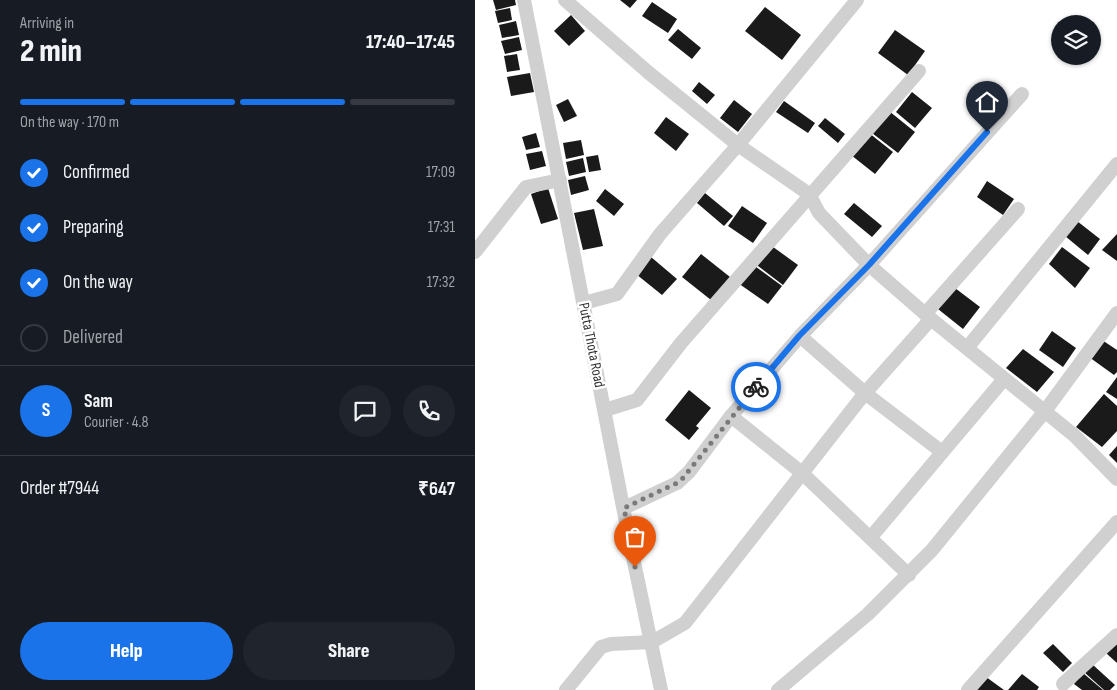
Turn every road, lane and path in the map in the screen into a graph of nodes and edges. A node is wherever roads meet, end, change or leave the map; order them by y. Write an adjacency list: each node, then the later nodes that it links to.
1 (523, 0): 8 (street, Putta Thota Road)
2 (565, 0): 6 (street)
3 (857, 0): 6 (street)
4 (919, 71): 9 (street)
5 (1022, 94): 12 (street)
6 (738, 145): 9 (street); 13 (street)
7 (1115, 169): 17 (street)
8 (560, 180): 11 (street); 13 (street, Putta Thota Road)
9 (809, 194): 12 (street); 20 (street)
10 (1018, 209): 15 (street)
11 (475, 252)
12 (869, 265): 15 (street); 16 (street)
13 (584, 303): 20 (street, Putta Thota Road)
14 (1117, 313): 21 (street)
15 (928, 317): 17 (street); 19 (street)
16 (799, 336): 19 (street); 22 (street)
17 (967, 348): 18 (street)
18 (1004, 379): 21 (street); 23 (street)
19 (865, 394): 23 (street); 24 (street)
20 (605, 410): 26 (street, Putta Thota Road)
21 (1045, 411): 25 (street); 29 (street)
22 (731, 416): 24 (street); 26 (street)
23 (942, 452): 28 (street)
24 (802, 473): 28 (street); 31 (street)
25 (1117, 479)
26 (624, 508): 31 (street, Putta Thota Road)
27 (1117, 522): 36 (street)
28 (871, 537): 29 (street)
29 (909, 575): 35 (street)
30 (1117, 635): 32 (street)
31 (652, 642): 33 (street); 34 (street, Putta Thota Road)
32 (1063, 684)
33 (566, 690)
34 (661, 690)
35 (777, 690)
36 (968, 690)

